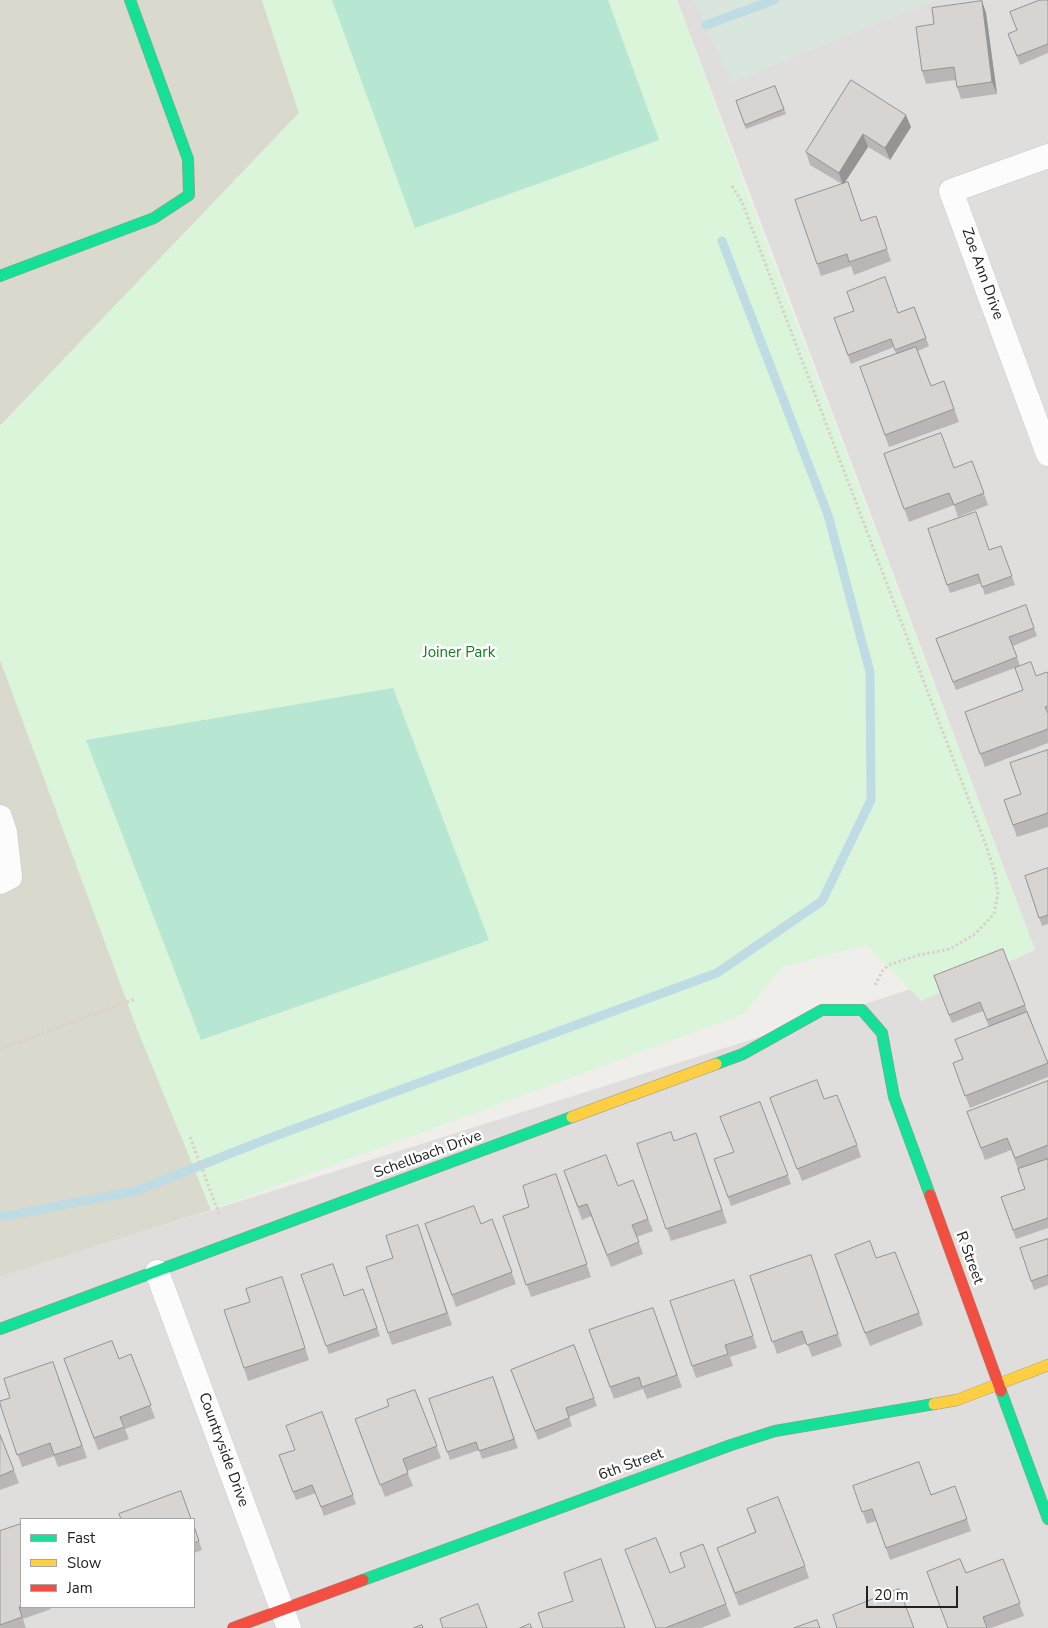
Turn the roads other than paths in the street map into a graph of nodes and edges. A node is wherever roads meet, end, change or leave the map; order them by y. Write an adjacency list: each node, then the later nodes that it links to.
1 (130, 0): 3 (street)
2 (1048, 156): 4 (street, Zoe Ann Drive)
3 (0, 276)
4 (1048, 454)
5 (0, 817): 6 (street)
6 (0, 882)
7 (862, 1010): 8 (street, Schellbach Drive); 11 (street, R Street)
8 (157, 1272): 9 (street, Schellbach Drive); 13 (street, Countryside Drive)
9 (0, 1330)
10 (1048, 1365): 11 (street, 6th Street)
11 (998, 1383): 12 (street, R Street); 13 (street, 6th Street)
12 (1048, 1519)
13 (285, 1619): 14 (street, 6th Street)
14 (233, 1628)

